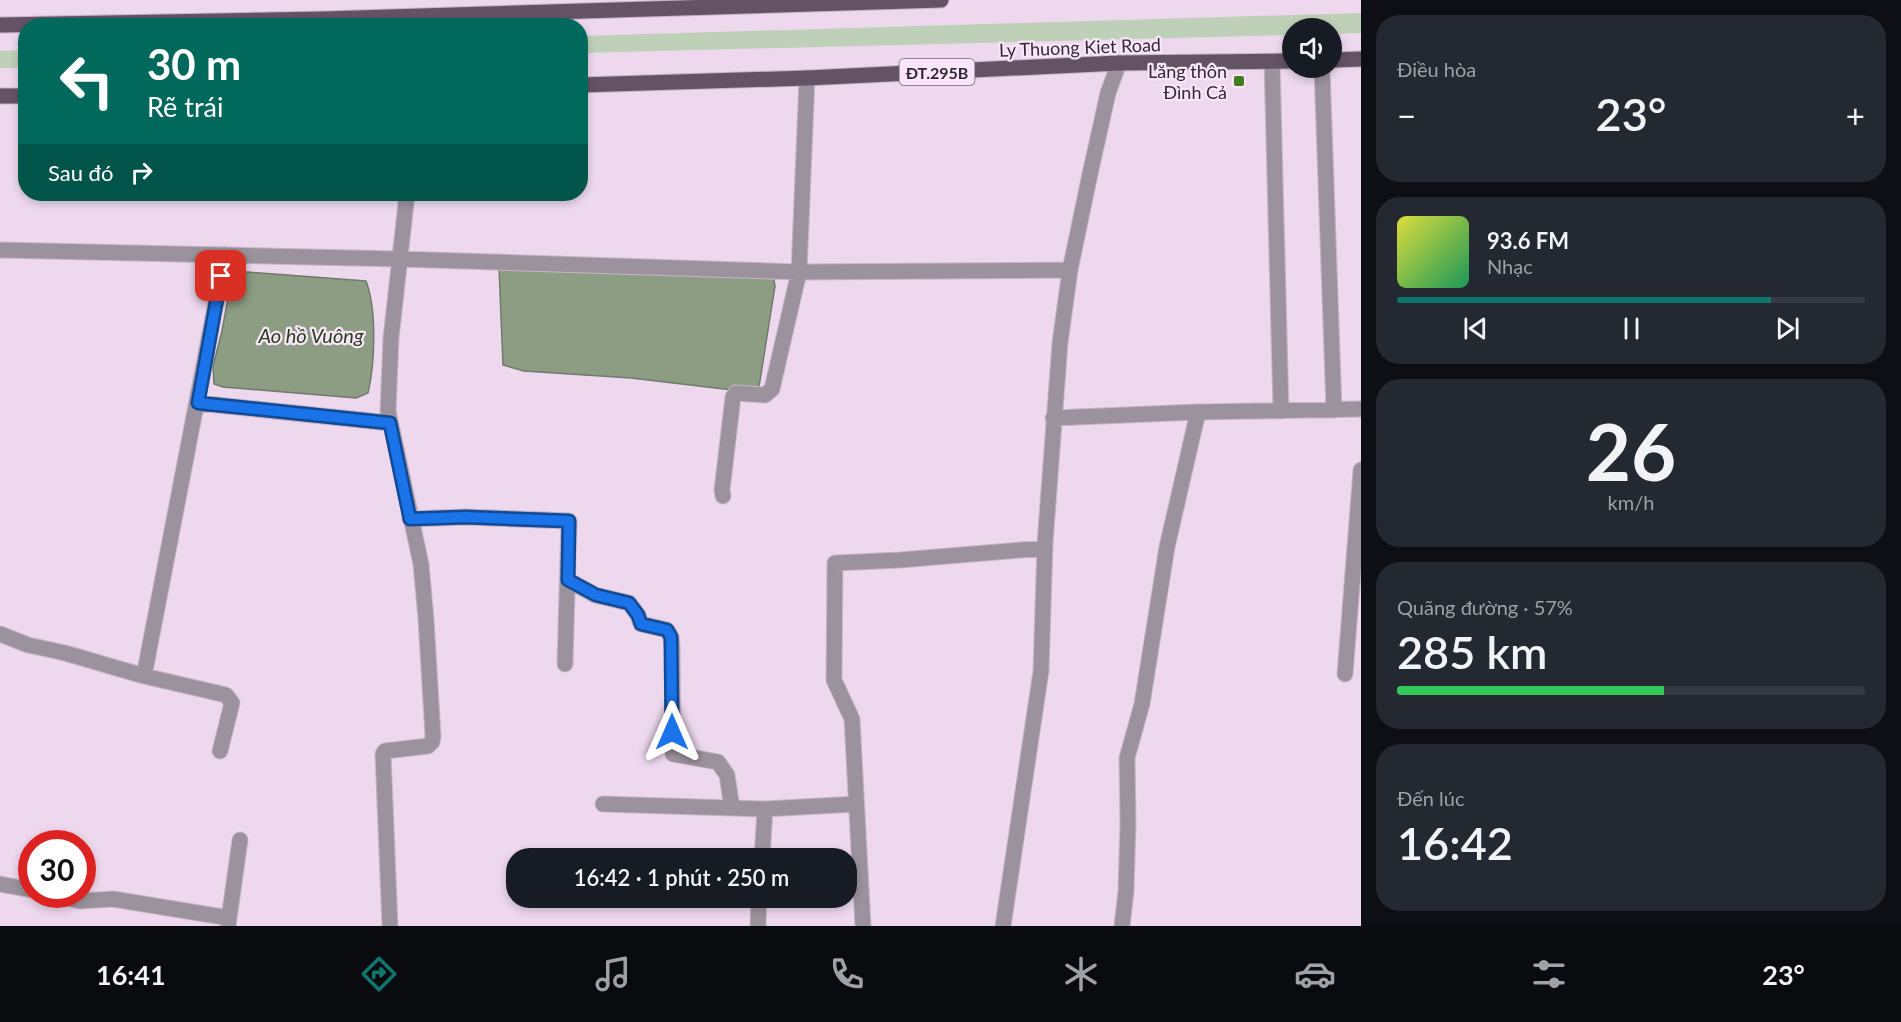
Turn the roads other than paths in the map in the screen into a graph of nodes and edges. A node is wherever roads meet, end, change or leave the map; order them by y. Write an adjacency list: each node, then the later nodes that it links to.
1 (941, 0): 2 (main road)
2 (464, 18)
3 (0, 25): 4 (main road)
4 (18, 25)
5 (1361, 59): 6 (main road)
6 (1342, 60)
7 (1272, 62): 8 (main road, Ly Thuong Kiet Road / ĐT.295B); 9 (main road, Ly Thuong Kiet Road / ĐT.295B); 24 (street)
8 (1282, 62)
9 (1119, 63): 10 (main road, Ly Thuong Kiet Road / ĐT.295B); 19 (street)
10 (807, 78): 12 (main road, Ly Thuong Kiet Road / ĐT.295B); 20 (street)
11 (1322, 78): 23 (street)
12 (588, 85)
13 (0, 96): 14 (main road)
14 (18, 96)
15 (406, 201): 18 (street)
16 (0, 250): 17 (street)
17 (225, 255): 18 (street); 21 (street)
18 (399, 259): 20 (street); 27 (street)
19 (1071, 270): 20 (street); 26 (street)
20 (800, 272): 29 (street)
21 (198, 403): 27 (street); 36 (street)
22 (1361, 409): 23 (street)
23 (1334, 410): 24 (street)
24 (1281, 411): 25 (street)
25 (1198, 412): 26 (street); 53 (street)
26 (1053, 418): 31 (street)
27 (390, 423): 30 (street)
28 (1361, 470): 35 (street)
29 (723, 496)
30 (410, 519): 32 (street); 49 (street)
31 (1045, 548): 39 (street); 52 (street)
32 (568, 580): 34 (street); 40 (street)
33 (0, 634): 36 (street)
34 (565, 664)
35 (1345, 674)
36 (144, 676): 37 (street)
37 (220, 751)
38 (603, 804): 40 (street)
39 (856, 804): 41 (street); 51 (street)
40 (732, 808): 41 (street)
41 (765, 809): 43 (street)
42 (240, 840): 48 (street)
43 (763, 848)
44 (0, 884): 45 (street)
45 (18, 887)
46 (96, 900): 48 (street)
47 (759, 908): 50 (street)
48 (229, 922)
49 (390, 926)
50 (758, 926)
51 (863, 926)
52 (1003, 926)
53 (1122, 926)

